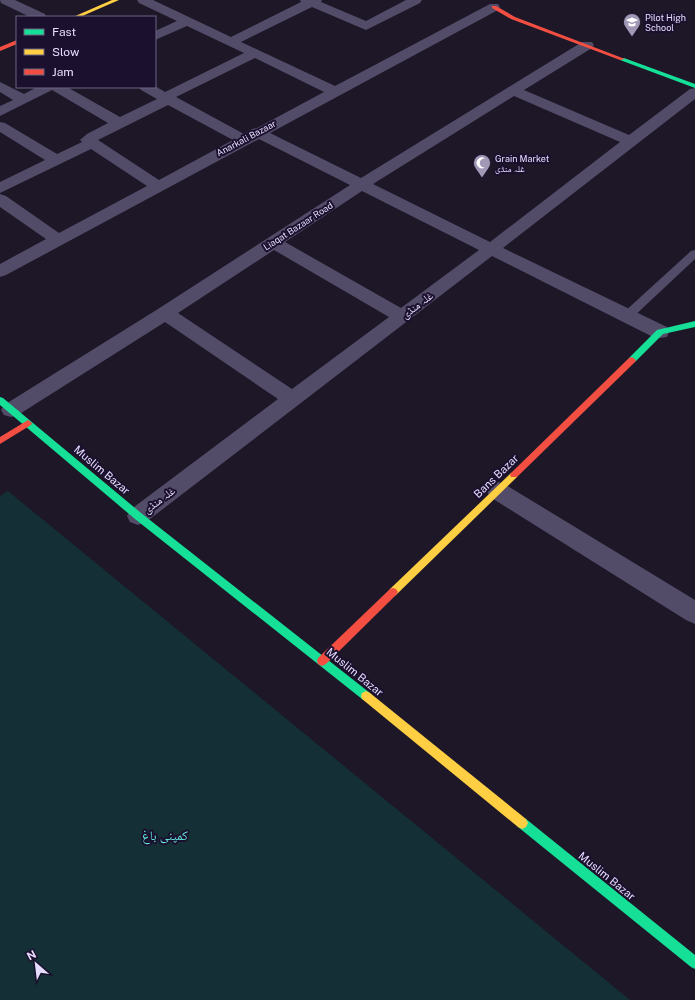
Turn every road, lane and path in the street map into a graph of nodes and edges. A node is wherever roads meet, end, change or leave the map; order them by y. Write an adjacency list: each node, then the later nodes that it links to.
1 (4, 0): 7 (street)
2 (116, 0): 8 (street)
3 (143, 0): 9 (street)
4 (416, 0): 5 (street)
5 (311, 1): 12 (street)
6 (494, 3): 13 (street); 21 (street, Anarkali Bazaar)
7 (38, 16)
8 (78, 16)
9 (187, 21): 10 (street); 12 (street)
10 (156, 36)
11 (16, 42): 14 (street)
12 (230, 42): 15 (street)
13 (587, 45): 17 (street); 22 (street, Liaqat Bazaar Road)
14 (0, 49)
15 (255, 53): 21 (street); 24 (street)
16 (0, 86): 25 (street)
17 (695, 86)
18 (46, 88): 25 (street)
19 (59, 88): 27 (street)
20 (148, 88): 24 (street)
21 (334, 91): 29 (street, Anarkali Bazaar)
22 (513, 91): 30 (street); 33 (street, Liaqat Bazaar Road)
23 (695, 92): 30 (street, غلہ منڈی)
24 (166, 98): 27 (street); 29 (street)
25 (24, 100): 26 (street)
26 (0, 112)
27 (119, 123): 31 (street)
28 (0, 126): 32 (street)
29 (250, 136): 33 (street); 34 (street, Anarkali Bazaar)
30 (630, 142): 39 (street, غلہ منڈی)
31 (92, 143): 32 (street); 34 (street)
32 (56, 160): 35 (street)
33 (362, 184): 38 (street, Liaqat Bazaar Road); 39 (street)
34 (158, 186): 37 (street, Anarkali Bazaar)
35 (0, 188)
36 (0, 199): 37 (street)
37 (58, 240): 41 (street, Anarkali Bazaar)
38 (273, 242): 42 (street, Liaqat Bazaar Road); 43 (street)
39 (491, 250): 43 (street, غلہ منڈی); 44 (street)
40 (695, 253): 44 (lane)
41 (0, 271)
42 (165, 313): 47 (street); 48 (street, Liaqat Bazaar Road)
43 (402, 316): 47 (street, غلہ منڈی)
44 (627, 316): 46 (street)
45 (693, 325): 46 (street)
46 (660, 332): 51 (street, Bans Bazar)
47 (293, 399): 52 (street, غلہ منڈی)
48 (6, 405): 49 (street, Muslim Bazar)
49 (28, 423): 50 (street); 52 (street, Muslim Bazar)
50 (0, 441)
51 (498, 491): 53 (street); 54 (street, Bans Bazar)
52 (138, 516): 54 (street, Muslim Bazar)
53 (695, 613)
54 (322, 661): 55 (street, Muslim Bazar)
55 (695, 963)

